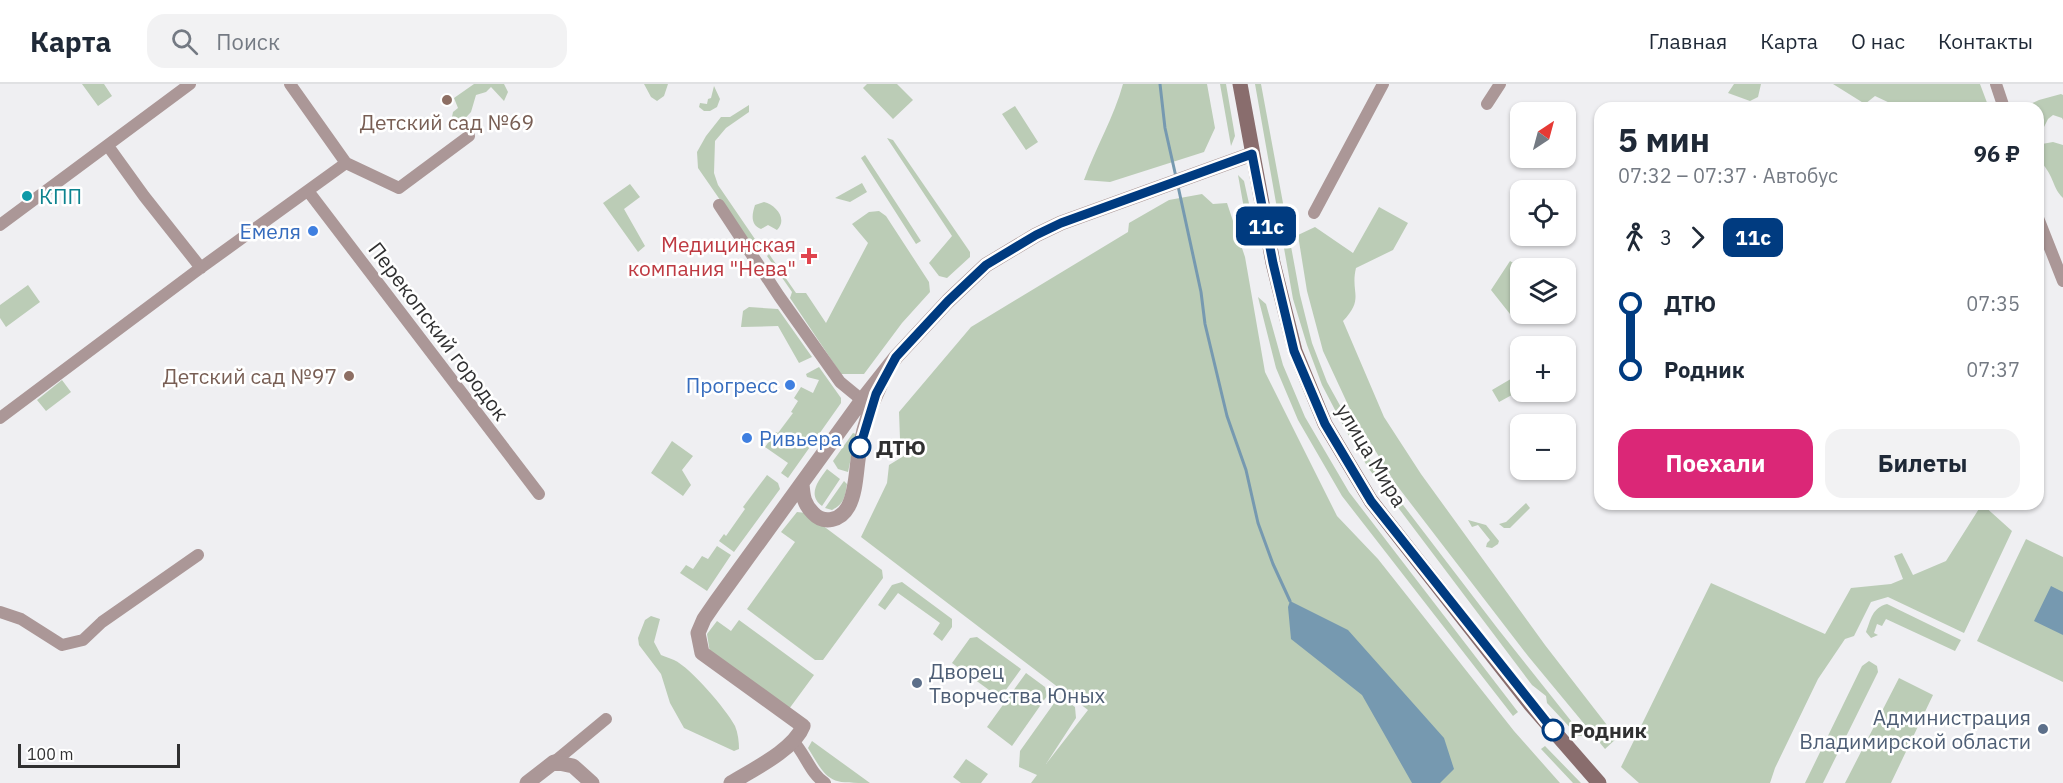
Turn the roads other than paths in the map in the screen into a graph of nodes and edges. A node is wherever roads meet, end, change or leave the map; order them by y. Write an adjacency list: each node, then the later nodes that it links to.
1 (190, 84): 10 (street)
2 (290, 84): 12 (street)
3 (1240, 84): 11 (main road, улица Мира)
4 (1383, 84): 15 (street)
5 (1500, 84): 8 (street)
6 (1996, 84): 7 (street)
7 (2002, 102)
8 (1487, 104)
9 (468, 136): 12 (street)
10 (108, 146): 16 (street); 18 (street)
11 (1252, 154): 20 (street); 33 (main road, улица Мира)
12 (346, 163): 13 (street)
13 (308, 191): 18 (street); 23 (street, Перекопский городок)
14 (718, 205): 20 (street)
15 (1314, 213)
16 (0, 225)
17 (2044, 233): 19 (street)
18 (201, 268): 21 (street)
19 (2063, 280)
20 (867, 404): 22 (street); 22 (street)
21 (0, 418)
22 (802, 484): 27 (street)
23 (539, 494)
24 (198, 555): 25 (street)
25 (0, 612)
26 (606, 719): 28 (street)
27 (793, 741): 31 (street); 32 (street)
28 (554, 762): 29 (street); 30 (street)
29 (527, 783)
30 (592, 783)
31 (731, 783)
32 (825, 783)
33 (1599, 783)

